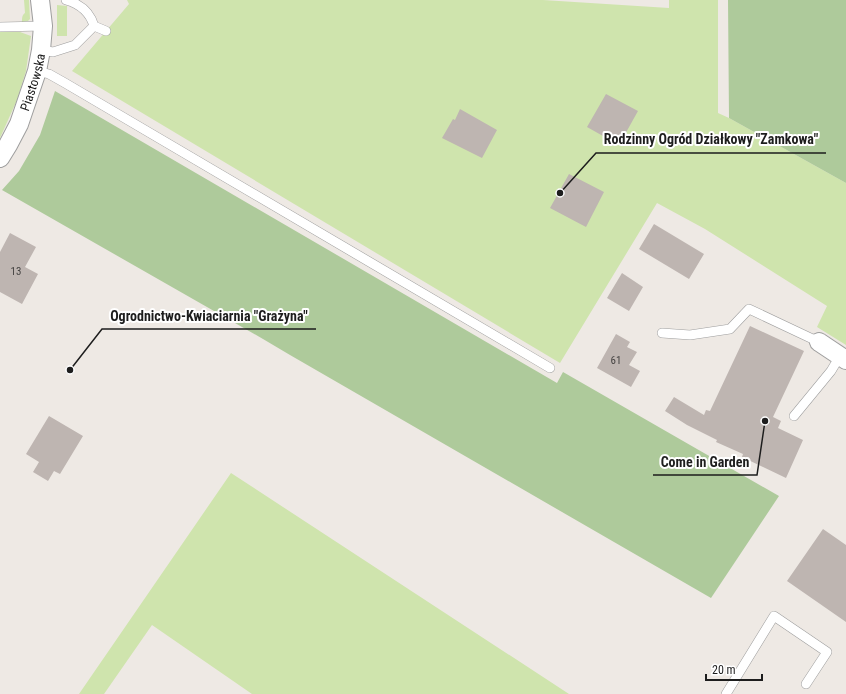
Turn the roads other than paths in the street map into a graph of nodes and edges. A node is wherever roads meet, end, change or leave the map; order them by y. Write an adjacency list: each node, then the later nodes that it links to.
1 (40, 0): 3 (street, Piastowska)
2 (66, 0): 4 (lane)
3 (42, 26): 5 (lane); 7 (street, Piastowska)
4 (94, 26): 6 (lane); 7 (lane)
5 (0, 27)
6 (106, 30)
7 (41, 50): 8 (street, Piastowska)
8 (37, 71): 9 (street, Piastowska); 13 (lane)
9 (0, 158)
10 (662, 333): 11 (lane)
11 (819, 342): 12 (street)
12 (843, 358): 14 (lane)
13 (550, 368)
14 (794, 416)
15 (806, 684): 16 (lane)
16 (726, 694)

